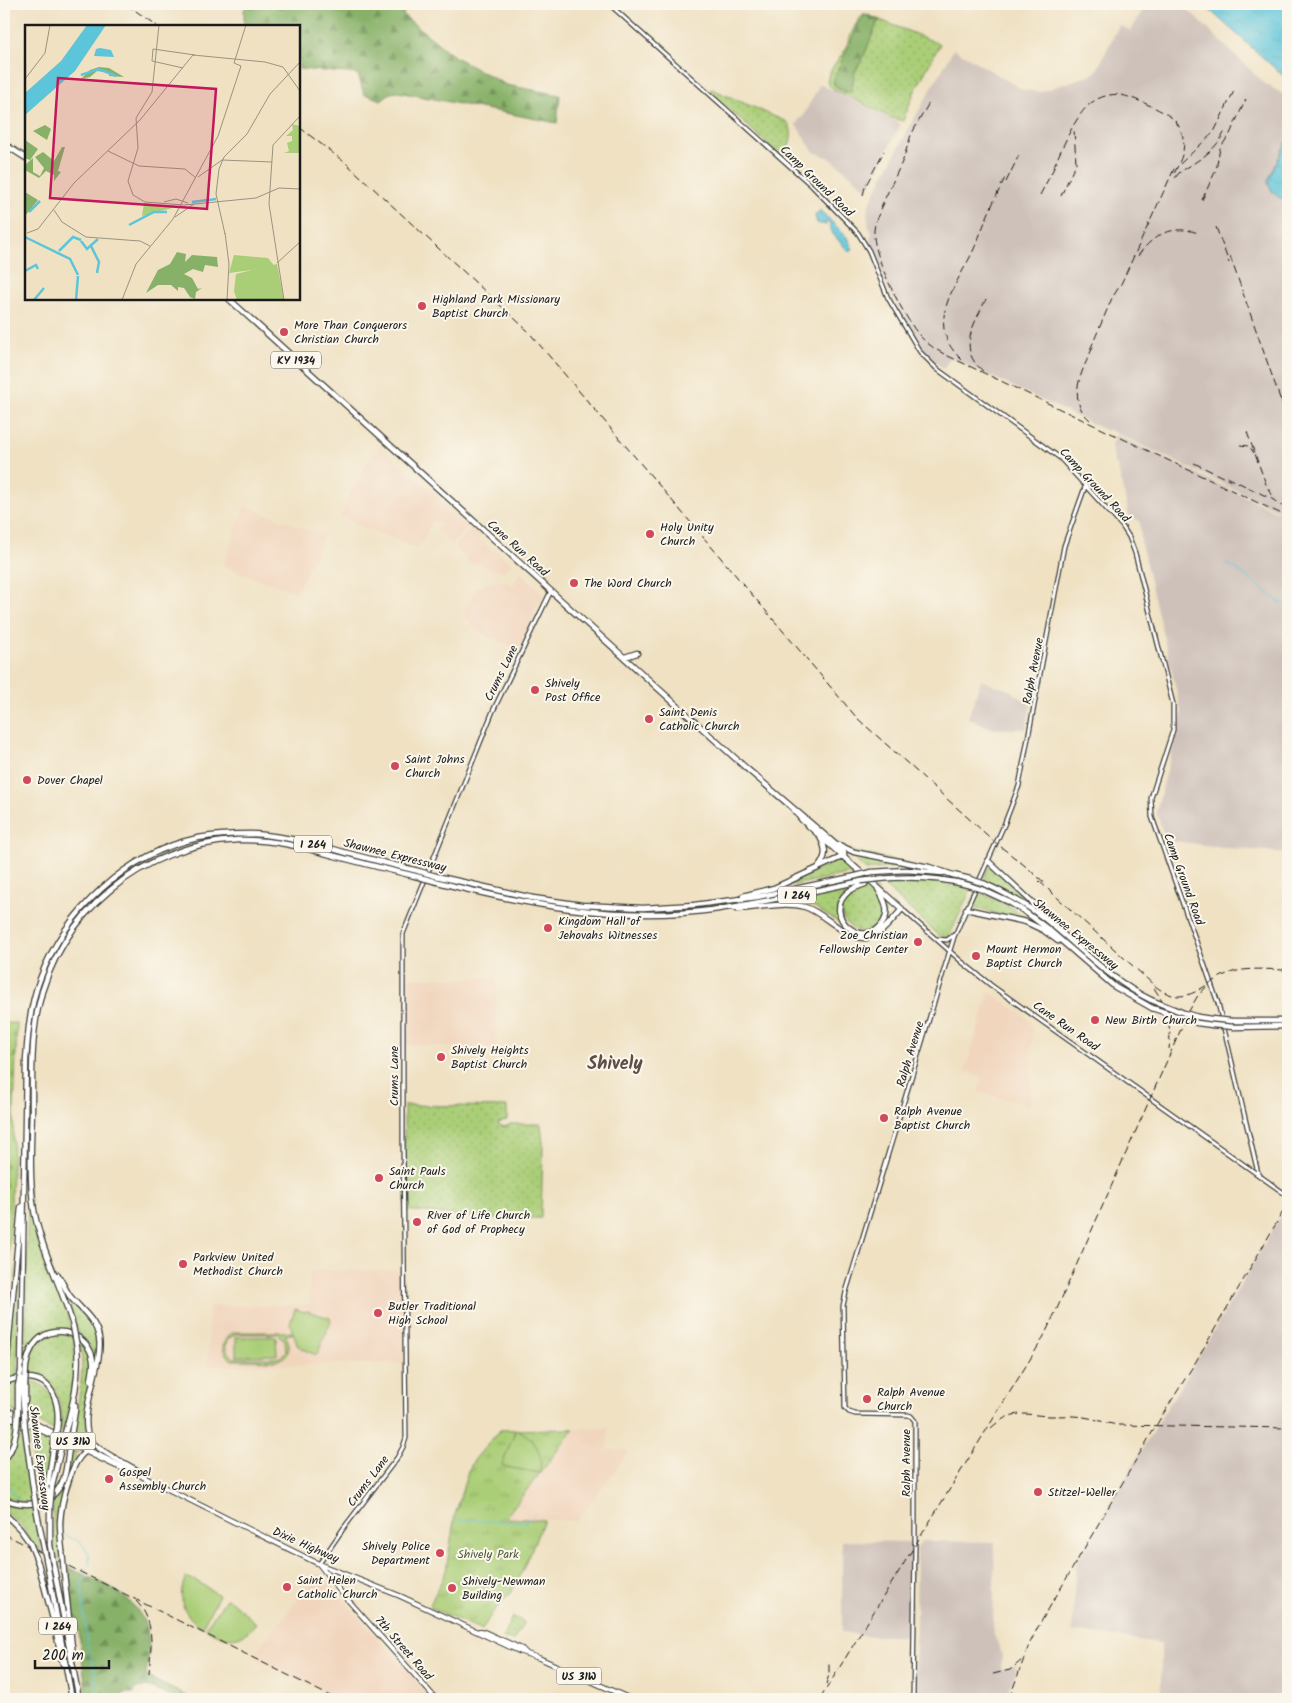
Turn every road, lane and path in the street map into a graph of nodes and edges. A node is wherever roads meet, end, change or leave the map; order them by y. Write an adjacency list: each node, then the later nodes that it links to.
1 (609, 4): 5 (street, Camp Ground Road)
2 (4, 144): 3 (highway)
3 (25, 157)
4 (230, 300): 6 (highway, Cane Run Road / KY 1934)
5 (1085, 487): 13 (street, Ralph Avenue); 30 (street, Camp Ground Road)
6 (551, 591): 8 (highway, Cane Run Road / KY 1934); 50 (street, Crums Lane)
7 (637, 653): 8 (highway)
8 (624, 657): 9 (highway, Cane Run Road / KY 1934)
9 (794, 810): 10 (highway, Cane Run Road / KY 1934); 11 (highway, Cane Run Road / KY 1934)
10 (818, 833): 12 (highway, Cane Run Road / KY 1934); 14 (highway)
11 (828, 838): 12 (highway, Cane Run Road / KY 1934); 15 (highway)
12 (844, 856): 14 (highway); 18 (highway, Cane Run Road / KY 1934)
13 (988, 861): 22 (street, Ralph Avenue); 25 (highway)
14 (818, 868): 19 (highway)
15 (953, 875): 19 (highway, Shawnee Expressway / I 264, bridge); 25 (highway, Shawnee Expressway / I 264, bridge)
16 (435, 878): 19 (highway, Shawnee Expressway / I 264); 20 (highway, Shawnee Expressway / I 264); 31 (highway, Shawnee Expressway / I 264, bridge); 33 (highway, Shawnee Expressway / I 264, bridge)
17 (863, 882): 18 (highway); 20 (highway, Shawnee Expressway / I 264); 27 (highway, Shawnee Expressway / I 264, bridge)
18 (876, 886): 21 (highway, Cane Run Road / KY 1934)
19 (738, 899)
20 (732, 907): 21 (highway)
21 (902, 909): 24 (street, Cane Run Road / KY 1934)
22 (966, 909): 23 (street, Ralph Avenue); 27 (highway)
23 (955, 935): 24 (street); 26 (street, Ralph Avenue)
24 (936, 938): 26 (street, Cane Run Road / KY 1934)
25 (1072, 941): 28 (highway, Shawnee Expressway / I 264, bridge)
26 (949, 951): 30 (street, Cane Run Road / KY 1934); 57 (street, Ralph Avenue)
27 (1072, 951): 29 (highway, Shawnee Expressway / I 264, bridge)
28 (1288, 1021)
29 (1288, 1026)
30 (1258, 1174): 32 (street, Cane Run Road / KY 1934)
31 (24, 1195): 34 (highway, Shawnee Expressway / I 264); 35 (highway)
32 (1288, 1196)
33 (48, 1256): 38 (highway); 39 (highway, Shawnee Expressway / I 264, bridge)
34 (24, 1366): 37 (highway, bridge); 37 (highway, Shawnee Expressway / I 264, bridge); 38 (highway)
35 (4, 1369)
36 (4, 1382): 48 (highway, bridge)
37 (22, 1386): 44 (highway, bridge); 52 (highway, Shawnee Expressway / I 264, bridge)
38 (90, 1399): 46 (highway)
39 (74, 1401): 47 (highway, bridge); 48 (highway, Shawnee Expressway / I 264, bridge)
40 (4, 1408): 45 (main road, Dixie Highway / US 31W)
41 (4, 1415): 42 (highway)
42 (15, 1419): 43 (main road, Dixie Highway / US 31W)
43 (85, 1452): 45 (main road, Dixie Highway / US 31W); 51 (highway, bridge)
44 (4, 1460)
45 (129, 1470): 46 (main road, Dixie Highway / US 31W)
46 (148, 1480): 50 (main road, Dixie Highway / US 31W)
47 (4, 1499)
48 (48, 1509): 51 (highway, Shawnee Expressway / I 264, bridge)
49 (4, 1513): 52 (highway, bridge)
50 (319, 1564): 55 (main road, 7th Street Road); 56 (main road, Dixie Highway / US 31W)
51 (74, 1672): 54 (highway, I 264)
52 (68, 1682): 53 (highway, I 264)
53 (72, 1699)
54 (79, 1699)
55 (436, 1699)
56 (632, 1699)
57 (913, 1699)

